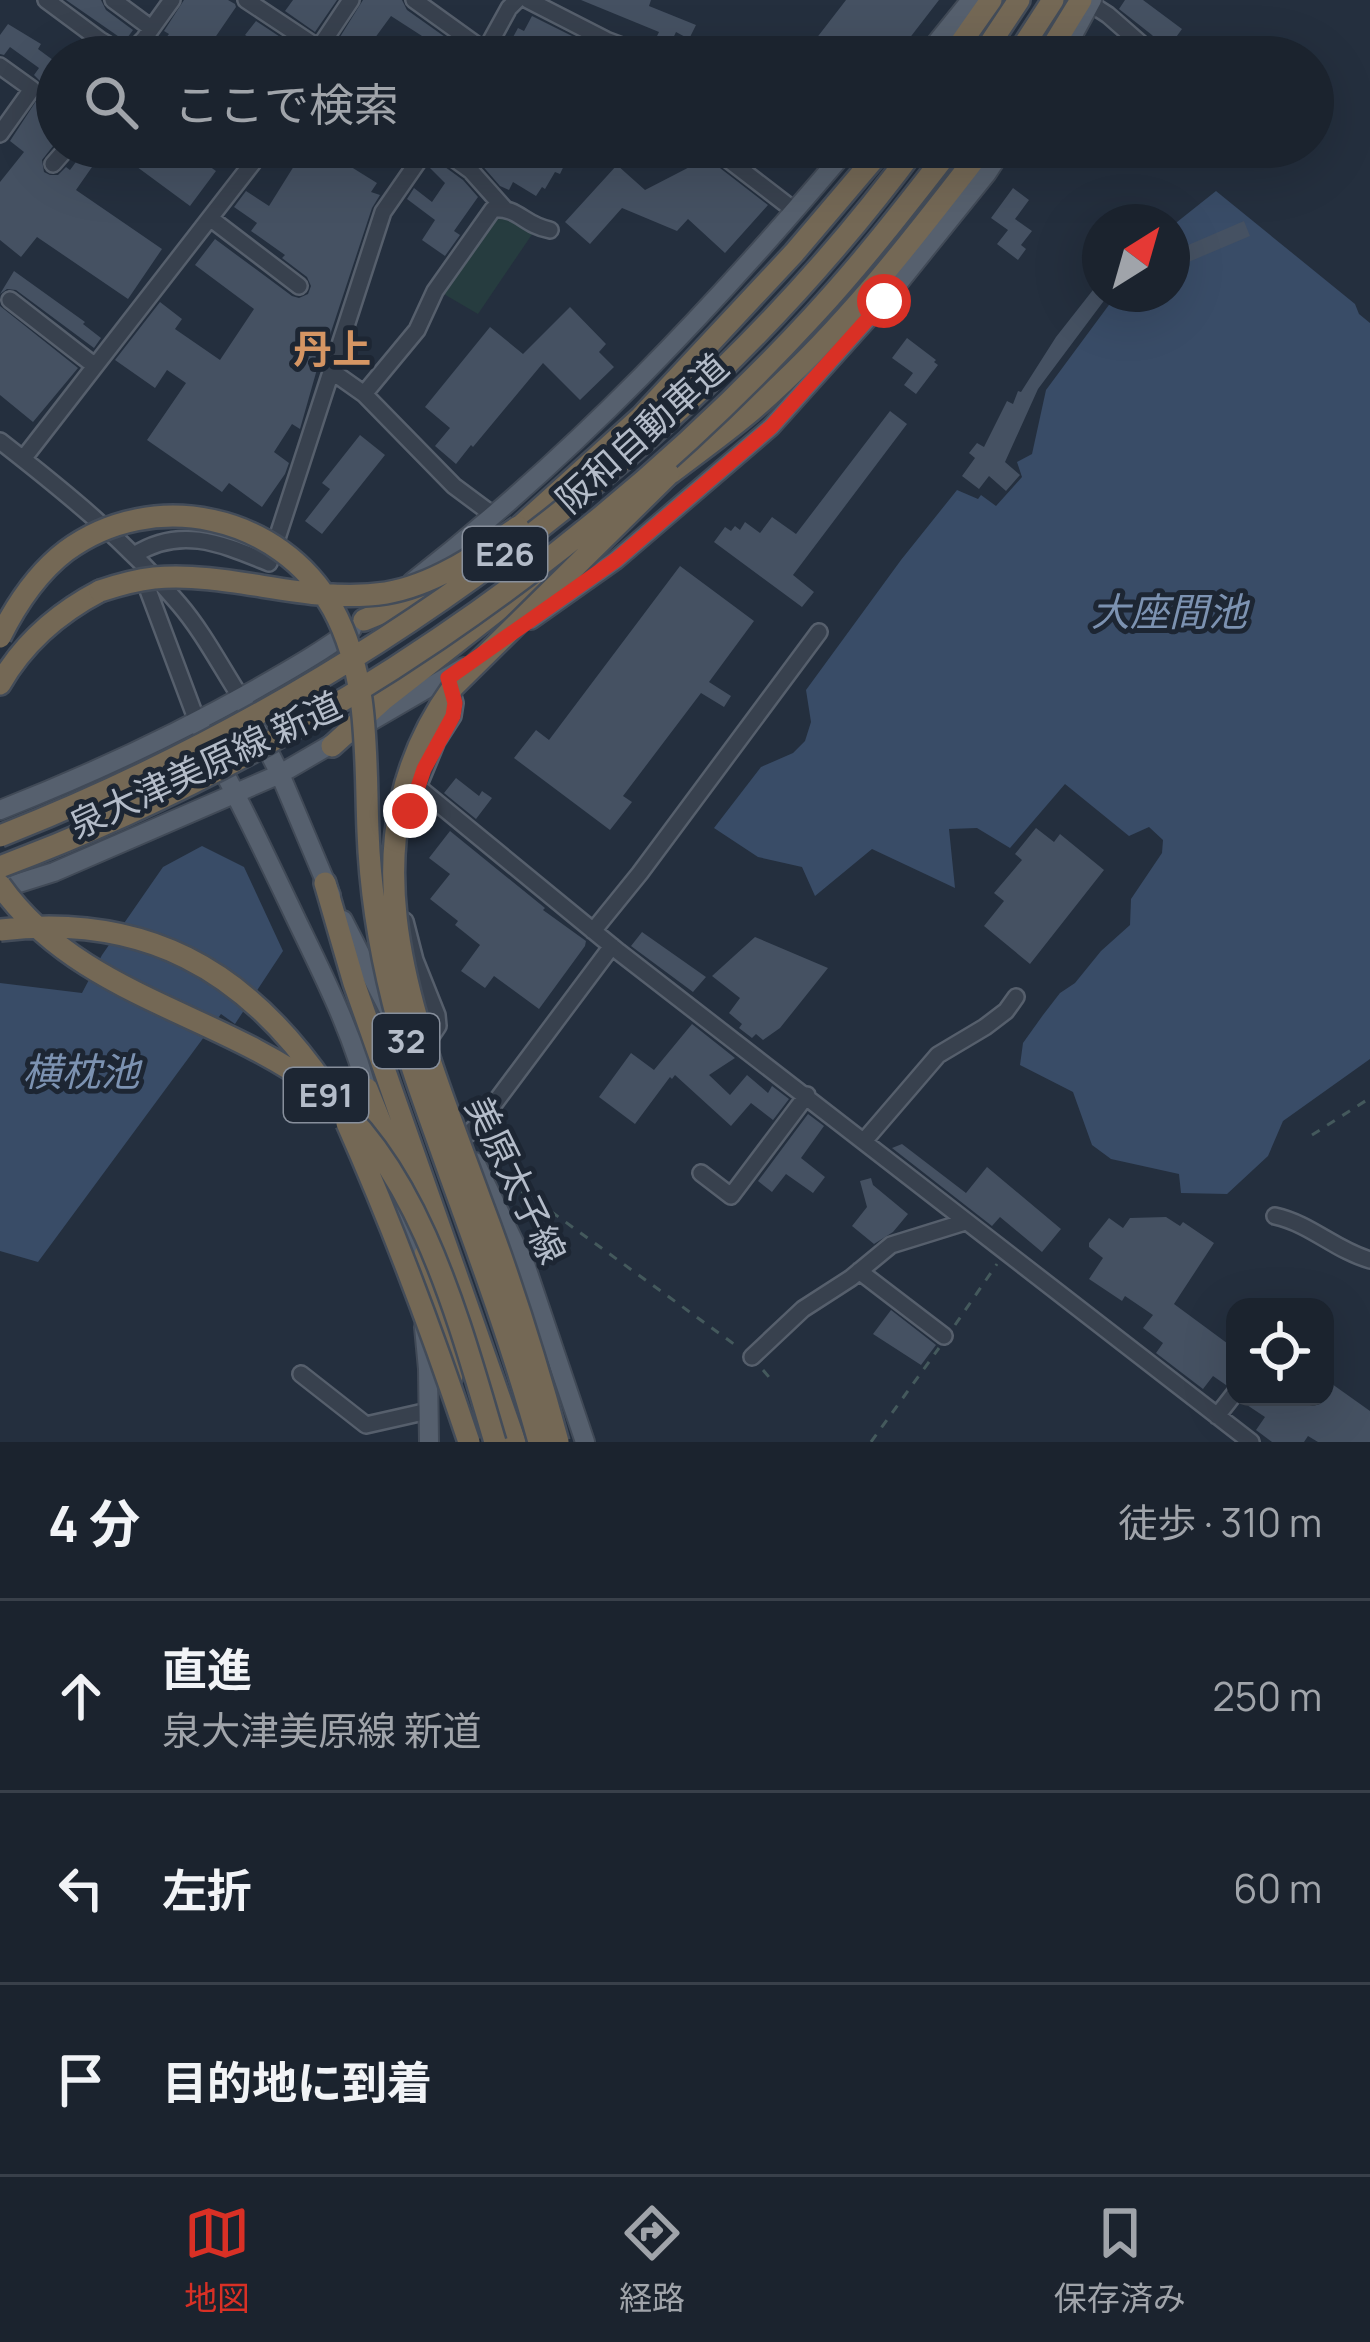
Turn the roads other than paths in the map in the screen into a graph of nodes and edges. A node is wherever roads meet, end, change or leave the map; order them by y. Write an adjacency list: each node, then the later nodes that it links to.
1 (46, 0): 15 (street)
2 (112, 0): 14 (street)
3 (172, 0): 14 (street)
4 (246, 0): 17 (street)
5 (351, 0): 18 (street)
6 (414, 0): 19 (street)
7 (517, 0): 20 (street)
8 (528, 0): 21 (street)
9 (970, 0): 22 (main road)
10 (991, 0): 23 (highway)
11 (1019, 0): 24 (highway)
12 (1054, 0): 25 (highway)
13 (1087, 1): 26 (highway); 27 (main road); 28 (street)
14 (152, 28): 16 (street)
15 (95, 36)
16 (145, 36)
17 (296, 36)
18 (331, 36)
19 (460, 36)
20 (493, 36)
21 (599, 36)
22 (942, 36)
23 (966, 36)
24 (995, 36)
25 (1030, 36)
26 (1061, 36)
27 (1071, 36)
28 (1132, 36)
29 (0, 66): 30 (street)
30 (0, 134)
31 (249, 168): 43 (street)
32 (413, 168): 48 (street)
33 (467, 168): 41 (street)
34 (739, 168): 42 (street)
35 (831, 168): 42 (main road, 泉大津美原線 新道)
36 (866, 168): 56 (highway)
37 (900, 168): 49 (highway, 阪和自動車道 / E26, bridge)
38 (936, 168): 50 (highway, 阪和自動車道 / E26, bridge)
39 (967, 168): 63 (highway)
40 (990, 168): 59 (main road, 泉大津美原線 新道)
41 (504, 208): 44 (street); 51 (street)
42 (795, 211): 54 (main road, 泉大津美原線 新道)
43 (210, 218): 45 (street); 47 (street)
44 (550, 230)
45 (299, 286)
46 (10, 300): 47 (street)
47 (95, 366): 53 (street)
48 (330, 370): 51 (street); 55 (street)
49 (719, 371): 60 (highway, bridge); 68 (highway, 阪和自動車道 / E26, bridge)
50 (740, 391): 69 (highway, 阪和自動車道 / E26, bridge); 98 (highway, bridge)
51 (364, 394): 54 (street)
52 (0, 441): 53 (street)
53 (22, 459): 55 (street)
54 (494, 515): 56 (main road, 泉大津美原線 新道)
55 (134, 555): 61 (street); 62 (street)
56 (364, 620): 61 (main road, 泉大津美原線 新道)
57 (820, 632): 73 (street)
58 (0, 637): 97 (highway, E91, bridge)
59 (448, 678): 63 (main road, 泉大津美原線 新道); 65 (street)
60 (0, 684)
61 (241, 698): 62 (main road, 泉大津美原線 新道); 64 (main road, 美原太子線 / 32)
62 (197, 721): 66 (main road, 32); 67 (main road, 泉大津美原線 新道)
63 (332, 746): 64 (main road, 泉大津美原線 新道)
64 (280, 774): 66 (main road, 泉大津美原線 新道); 70 (main road, 美原太子線 / 32)
65 (418, 787): 73 (street); 76 (street)
66 (236, 792): 71 (main road, 泉大津美原線 新道); 77 (main road, 32)
67 (0, 810)
68 (0, 836)
69 (0, 867)
70 (325, 884): 76 (main road, 美原太子線 / 32); 96 (highway)
71 (0, 887): 95 (highway, E91, bridge)
72 (0, 930): 94 (highway, E91, bridge)
73 (593, 931): 74 (street)
74 (612, 946): 78 (street); 79 (street)
75 (1016, 997): 80 (street)
76 (410, 1048): 79 (main road, 美原太子線 / 32)
77 (367, 1089): 90 (main road, 32); 93 (highway, bridge)
78 (806, 1095): 80 (street); 81 (street)
79 (462, 1139): 99 (main road, 美原太子線 / 32)
80 (864, 1141): 83 (street)
81 (701, 1173)
82 (1275, 1216): 84 (street)
83 (965, 1222): 85 (street); 91 (street)
84 (1370, 1260)
85 (859, 1271): 86 (street); 87 (street)
86 (944, 1336)
87 (752, 1357)
88 (301, 1374): 90 (street)
89 (1226, 1404): 91 (street)
90 (428, 1411): 92 (main road, 32)
91 (1217, 1416): 100 (street)
92 (429, 1442)
93 (457, 1442)
94 (469, 1442)
95 (495, 1442)
96 (515, 1442)
97 (539, 1442)
98 (558, 1442)
99 (585, 1442)
100 (1251, 1442)

